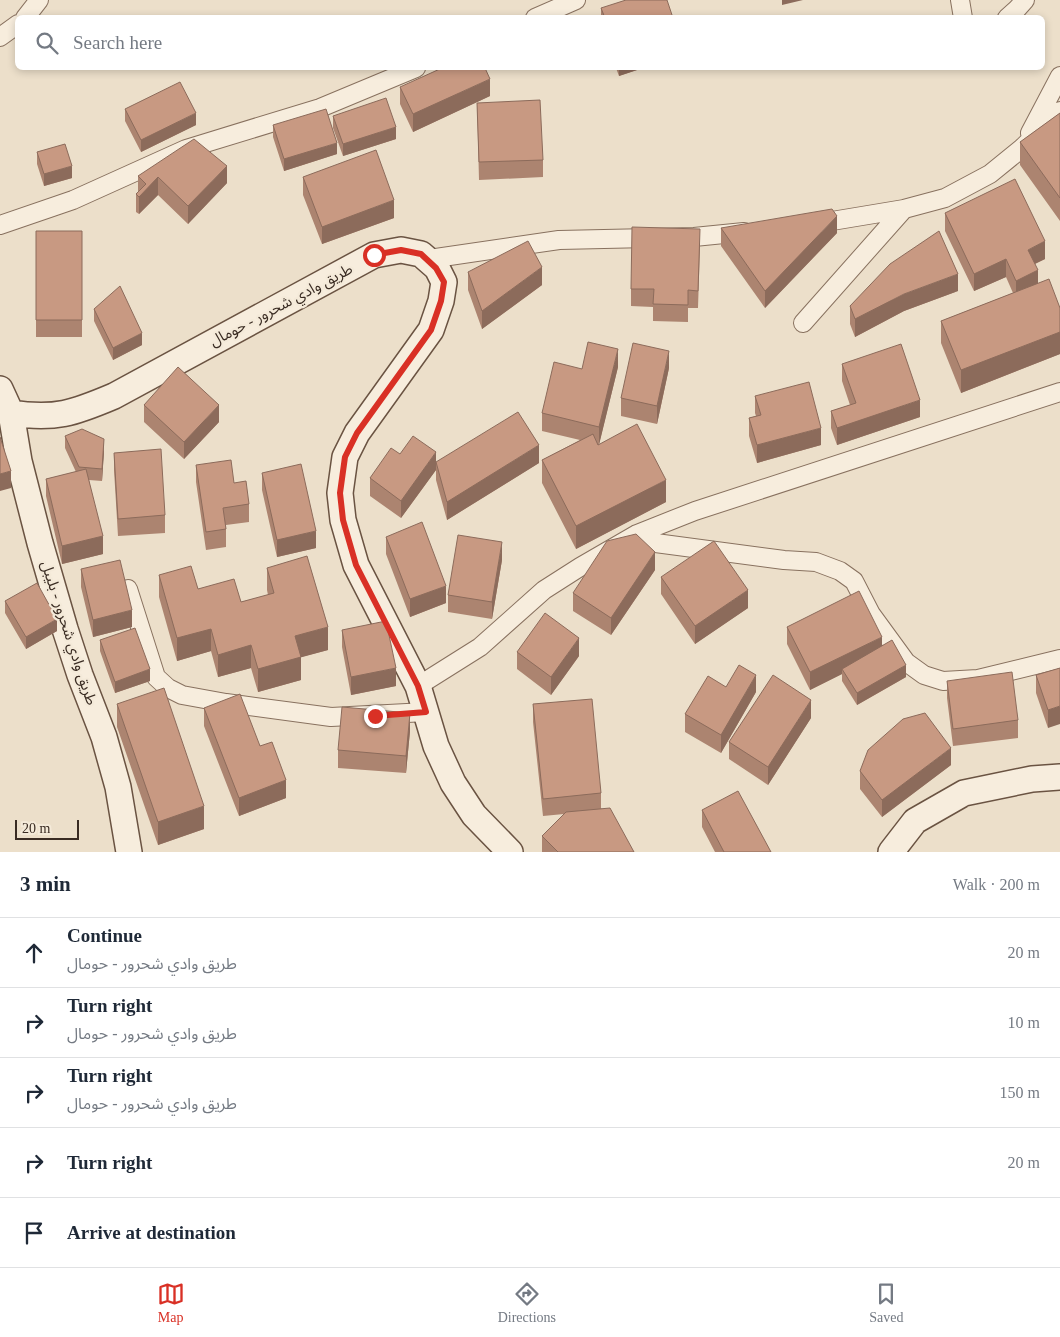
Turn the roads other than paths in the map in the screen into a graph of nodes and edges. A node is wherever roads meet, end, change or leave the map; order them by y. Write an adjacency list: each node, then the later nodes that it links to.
1 (39, 0): 5 (street)
2 (576, 0): 6 (street)
3 (960, 0): 7 (street)
4 (1025, 0): 8 (street)
5 (27, 15)
6 (542, 15)
7 (962, 15)
8 (1011, 15)
9 (15, 26): 10 (street)
10 (0, 37)
11 (411, 70): 16 (street)
12 (1060, 76): 14 (street)
13 (1060, 111): 14 (street)
14 (1022, 148): 15 (street)
15 (904, 209): 17 (street); 20 (street)
16 (0, 225)
17 (796, 226)
18 (760, 230): 19 (street)
19 (428, 259): 23 (main road, طريق وادي شحرور - حومال); 27 (main road)
20 (803, 323)
21 (0, 389): 23 (main road)
22 (1060, 392): 24 (street)
23 (11, 413): 30 (main road, طريق وادي شحرور - بليبل)
24 (637, 534): 26 (street); 27 (street)
25 (128, 589): 28 (street)
26 (1060, 659)
27 (418, 686): 28 (main road)
28 (426, 712): 31 (main road)
29 (1060, 777): 32 (main road)
30 (129, 852)
31 (510, 852)
32 (891, 852)

